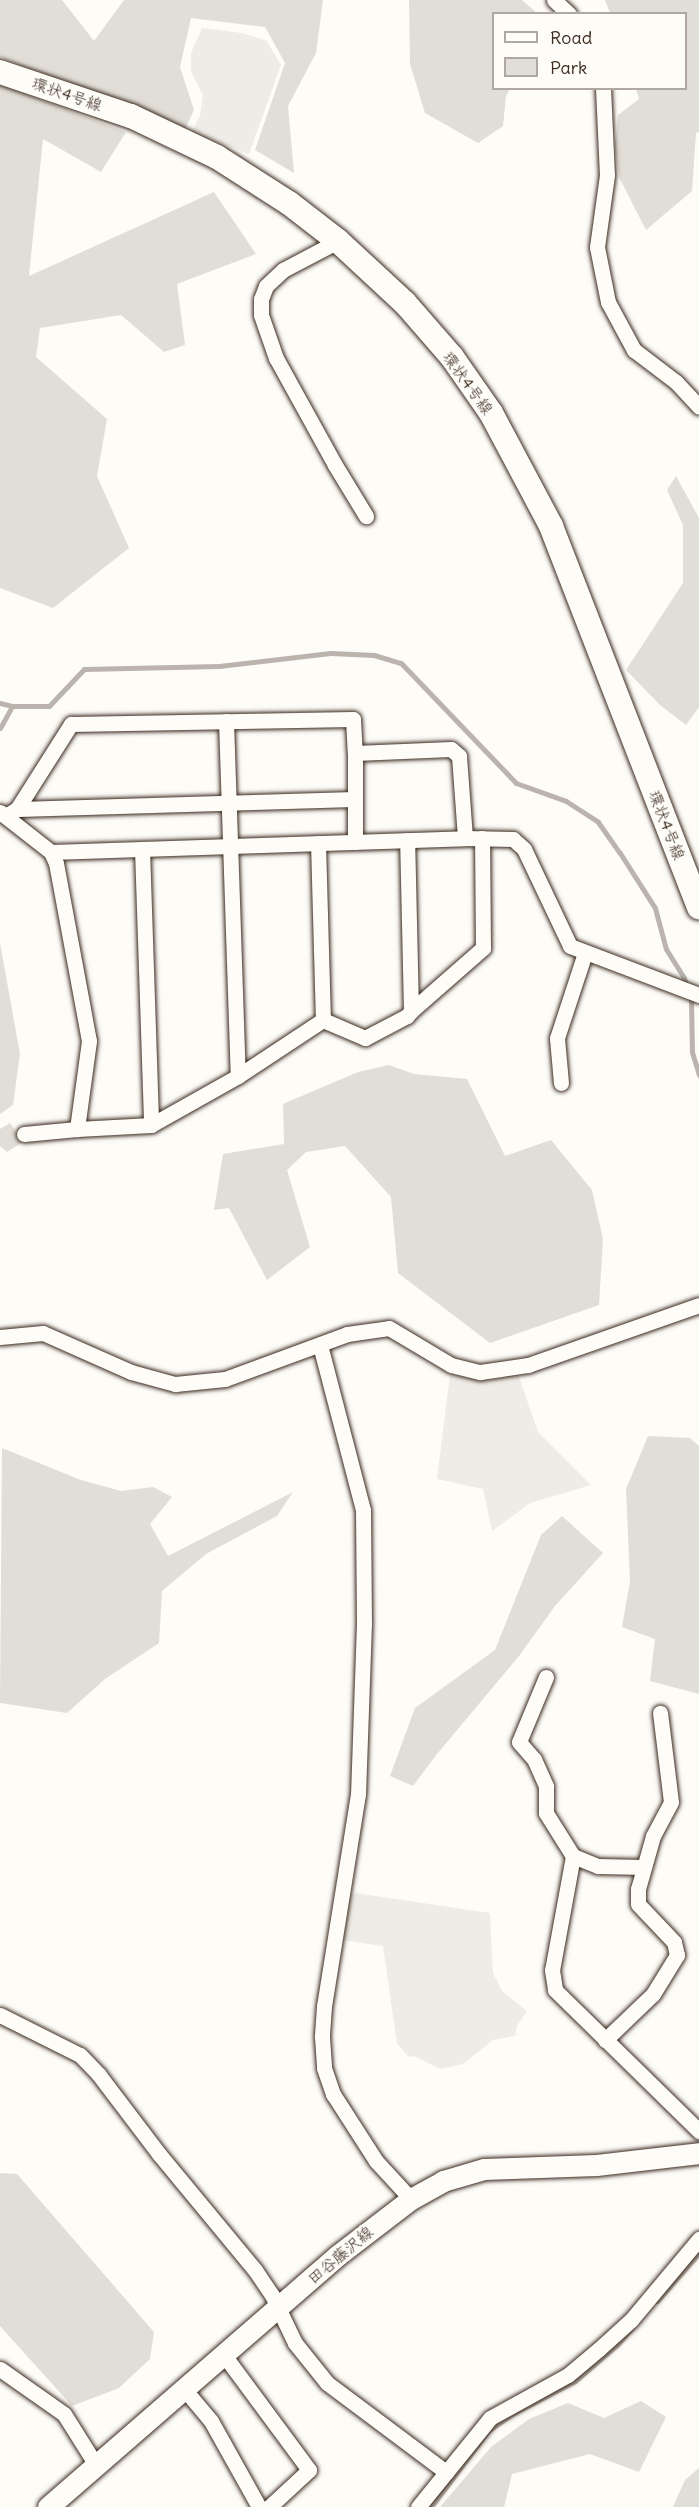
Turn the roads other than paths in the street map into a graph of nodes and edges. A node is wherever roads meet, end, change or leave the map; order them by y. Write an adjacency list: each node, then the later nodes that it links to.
1 (554, 0): 2 (street)
2 (567, 12)
3 (0, 72): 5 (main road, 環状4号線)
4 (603, 90): 6 (street)
5 (338, 241): 7 (street); 21 (main road, 環状4号線)
6 (699, 407)
7 (366, 516)
8 (226, 721): 9 (street); 11 (street); 12 (street)
9 (355, 753): 10 (street); 13 (street)
10 (355, 799): 11 (street); 16 (street)
11 (229, 802): 12 (street); 18 (street)
12 (7, 813): 20 (street)
13 (465, 838): 14 (street); 15 (street)
14 (482, 838): 22 (street); 24 (street)
15 (408, 840): 16 (street); 24 (street)
16 (355, 842): 17 (street)
17 (318, 843): 18 (street); 25 (street)
18 (230, 846): 19 (street); 26 (street)
19 (142, 849): 20 (street); 28 (street)
20 (51, 852): 29 (street)
21 (699, 907)
22 (585, 953): 23 (street); 27 (street)
23 (697, 994)
24 (411, 1011): 25 (street)
25 (323, 1020): 26 (street)
26 (238, 1076): 28 (street)
27 (561, 1083)
28 (151, 1125): 29 (street)
29 (77, 1130): 30 (street)
30 (24, 1134)
31 (699, 1305): 33 (street)
32 (0, 1337): 33 (street)
33 (320, 1345): 42 (street)
34 (546, 1677): 36 (street)
35 (660, 1713): 37 (street)
36 (573, 1856): 37 (street); 39 (street)
37 (644, 1867): 39 (street)
38 (0, 2015): 44 (street)
39 (605, 2040): 40 (street)
40 (699, 2131)
41 (699, 2153): 42 (main road, 田谷藤沢線)
42 (411, 2199): 44 (main road, 田谷藤沢線)
43 (699, 2239): 49 (street)
44 (279, 2308): 45 (main road, 田谷藤沢線); 49 (street)
45 (224, 2355): 47 (main road, 田谷藤沢線); 52 (street)
46 (0, 2369): 48 (street)
47 (185, 2390): 48 (main road, 田谷藤沢線); 51 (street)
48 (96, 2465): 50 (main road, 田谷藤沢線)
49 (446, 2472): 53 (street)
50 (48, 2507)
51 (259, 2507)
52 (269, 2507)
53 (418, 2507)

